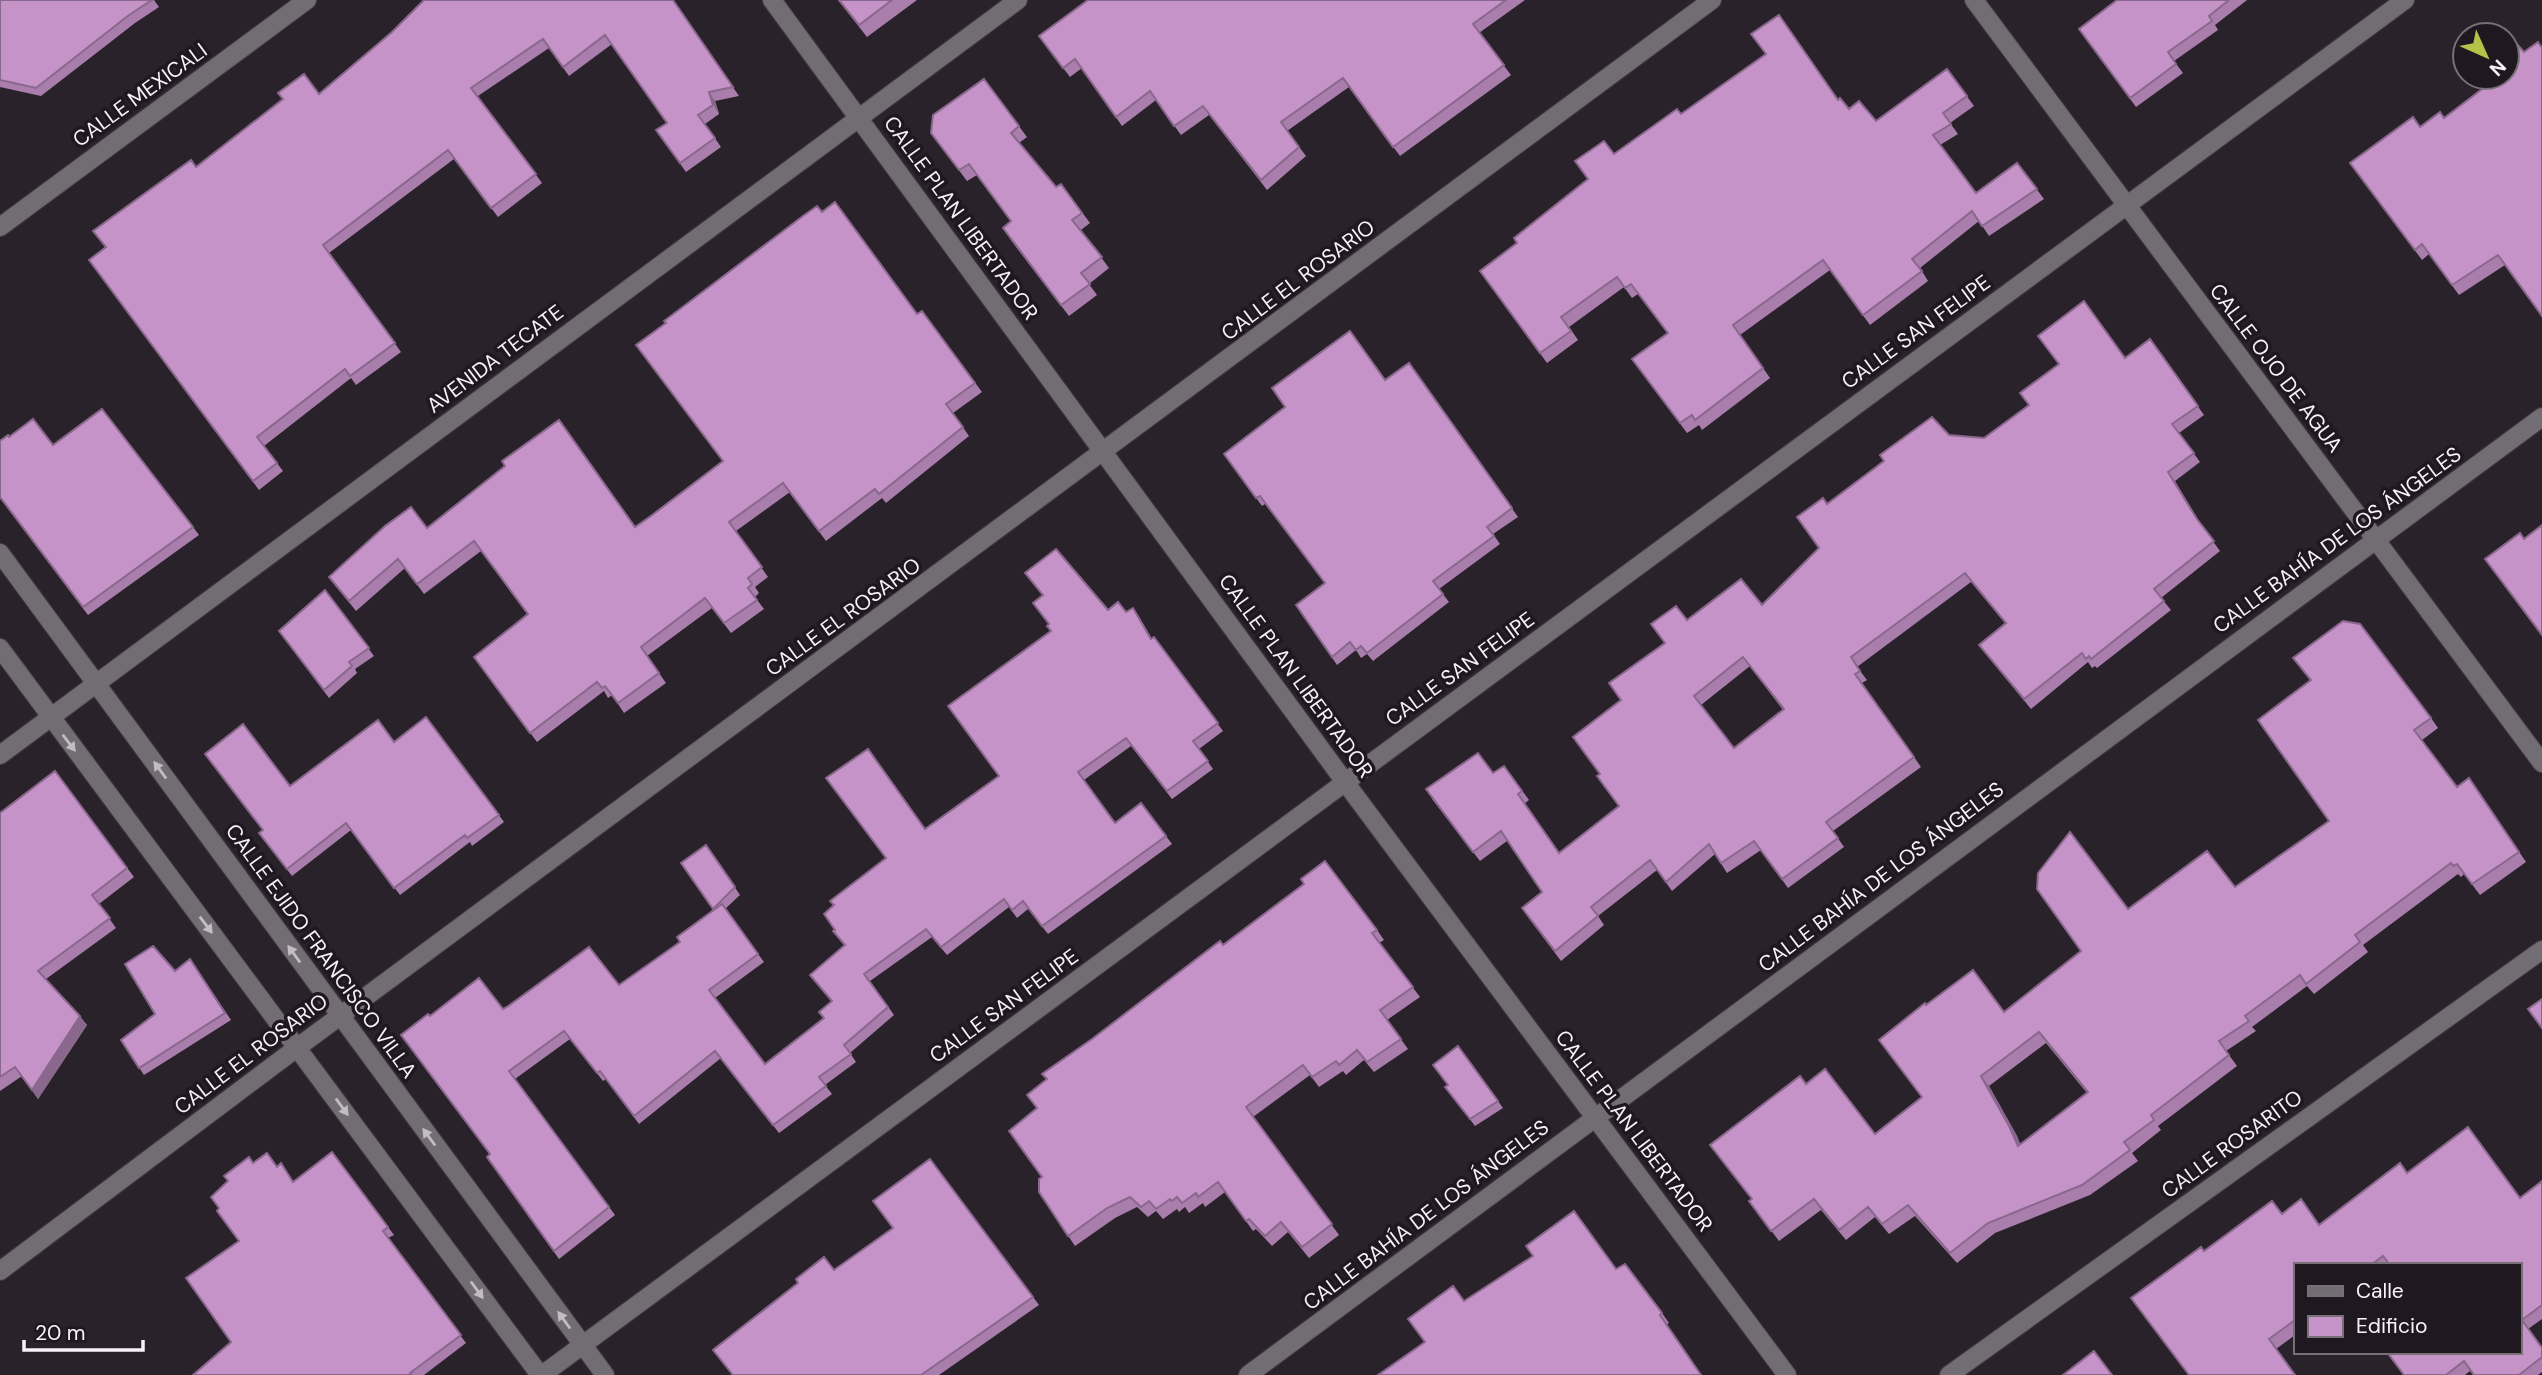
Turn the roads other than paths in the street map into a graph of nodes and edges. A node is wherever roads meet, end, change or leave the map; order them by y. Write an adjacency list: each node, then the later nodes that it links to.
1 (307, 0): 9 (street, CALLE MEXICALI)
2 (772, 0): 7 (street, CALLE PLAN LIBERTADOR)
3 (1018, 0): 7 (street, AVENIDA TECATE)
4 (1712, 0): 11 (street, CALLE EL ROSARIO)
5 (1974, 0): 8 (street, CALLE OJO DE AGUA)
6 (2405, 0): 8 (street, CALLE SAN FELIPE)
7 (859, 117): 11 (street, CALLE PLAN LIBERTADOR); 15 (street, AVENIDA TECATE)
8 (2126, 205): 12 (street, CALLE OJO DE AGUA); 19 (street, CALLE SAN FELIPE)
9 (0, 227)
10 (2542, 416): 12 (street, CALLE BAHÍA DE LOS ÁNGELES)
11 (1105, 452): 19 (street, CALLE PLAN LIBERTADOR); 21 (street, CALLE EL ROSARIO)
12 (2375, 539): 18 (street, CALLE OJO DE AGUA); 23 (street, CALLE BAHÍA DE LOS ÁNGELES)
13 (0, 553): 15 (street, CALLE EJIDO FRANCISCO VILLA)
14 (0, 648): 16 (street)
15 (96, 682): 16 (street, AVENIDA TECATE); 21 (street, CALLE EJIDO FRANCISCO VILLA, one-way to 15)
16 (50, 718): 17 (street, AVENIDA TECATE); 22 (street, one-way to 22)
17 (0, 755)
18 (2542, 763)
19 (1345, 782): 23 (street, CALLE PLAN LIBERTADOR); 25 (street, CALLE SAN FELIPE)
20 (2542, 950): 30 (street, CALLE ROSARITO)
21 (340, 1016): 22 (street, CALLE EL ROSARIO); 25 (street, CALLE EJIDO FRANCISCO VILLA, one-way to 21)
22 (298, 1047): 24 (street, CALLE EL ROSARIO); 26 (street, one-way to 26)
23 (1595, 1117): 28 (street, CALLE BAHÍA DE LOS ÁNGELES); 29 (street, CALLE PLAN LIBERTADOR)
24 (0, 1270)
25 (583, 1345): 26 (street, CALLE SAN FELIPE); 27 (street, CALLE EJIDO FRANCISCO VILLA)
26 (541, 1375)
27 (605, 1375)
28 (1248, 1375)
29 (1787, 1375)
30 (1949, 1375)

